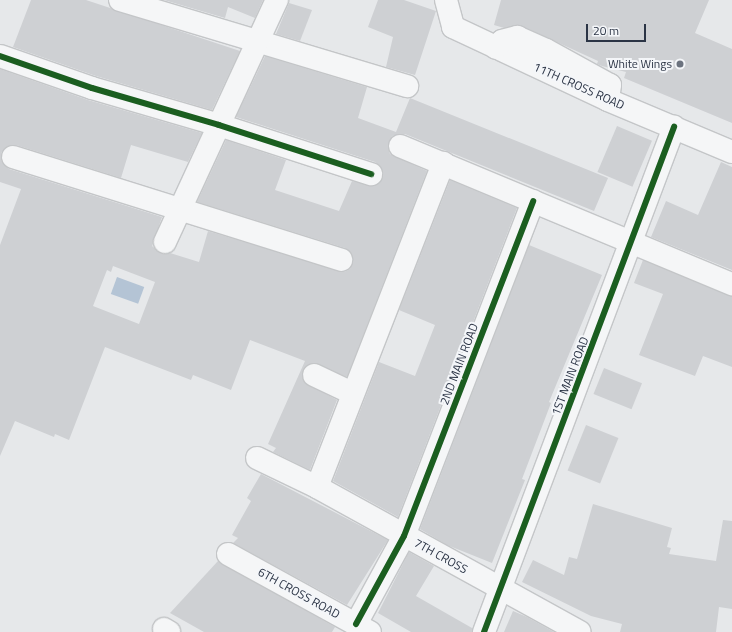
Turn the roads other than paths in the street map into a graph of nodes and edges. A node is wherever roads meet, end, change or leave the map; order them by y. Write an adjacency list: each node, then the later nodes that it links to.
1 (120, 0): 4 (street)
2 (277, 0): 4 (street)
3 (446, 0): 8 (street, 11TH CROSS ROAD)
4 (257, 42): 6 (street); 7 (street)
5 (0, 56): 7 (street)
6 (407, 86)
7 (219, 125): 13 (street); 15 (street)
8 (674, 127): 10 (street, 11TH CROSS ROAD); 17 (street, 1ST MAIN ROAD)
9 (400, 146): 12 (street)
10 (732, 152)
11 (12, 157): 15 (street)
12 (443, 163): 14 (street); 21 (street)
13 (370, 174)
14 (533, 201): 17 (street); 24 (street, 2ND MAIN ROAD)
15 (180, 208): 16 (street); 18 (street)
16 (164, 242)
17 (632, 242): 19 (street); 26 (street, 1ST MAIN ROAD)
18 (341, 260)
19 (732, 284)
20 (314, 375): 21 (street)
21 (352, 393): 23 (street)
22 (257, 458): 23 (street, 7TH CROSS)
23 (317, 487): 24 (street, 7TH CROSS)
24 (404, 536): 26 (street, 7TH CROSS); 27 (street, 2ND MAIN ROAD)
25 (228, 554): 27 (street, 6TH CROSS ROAD)
26 (501, 590): 28 (street, 1ST MAIN ROAD); 29 (street, 7TH CROSS)
27 (363, 628)
28 (484, 632)
29 (580, 632)

